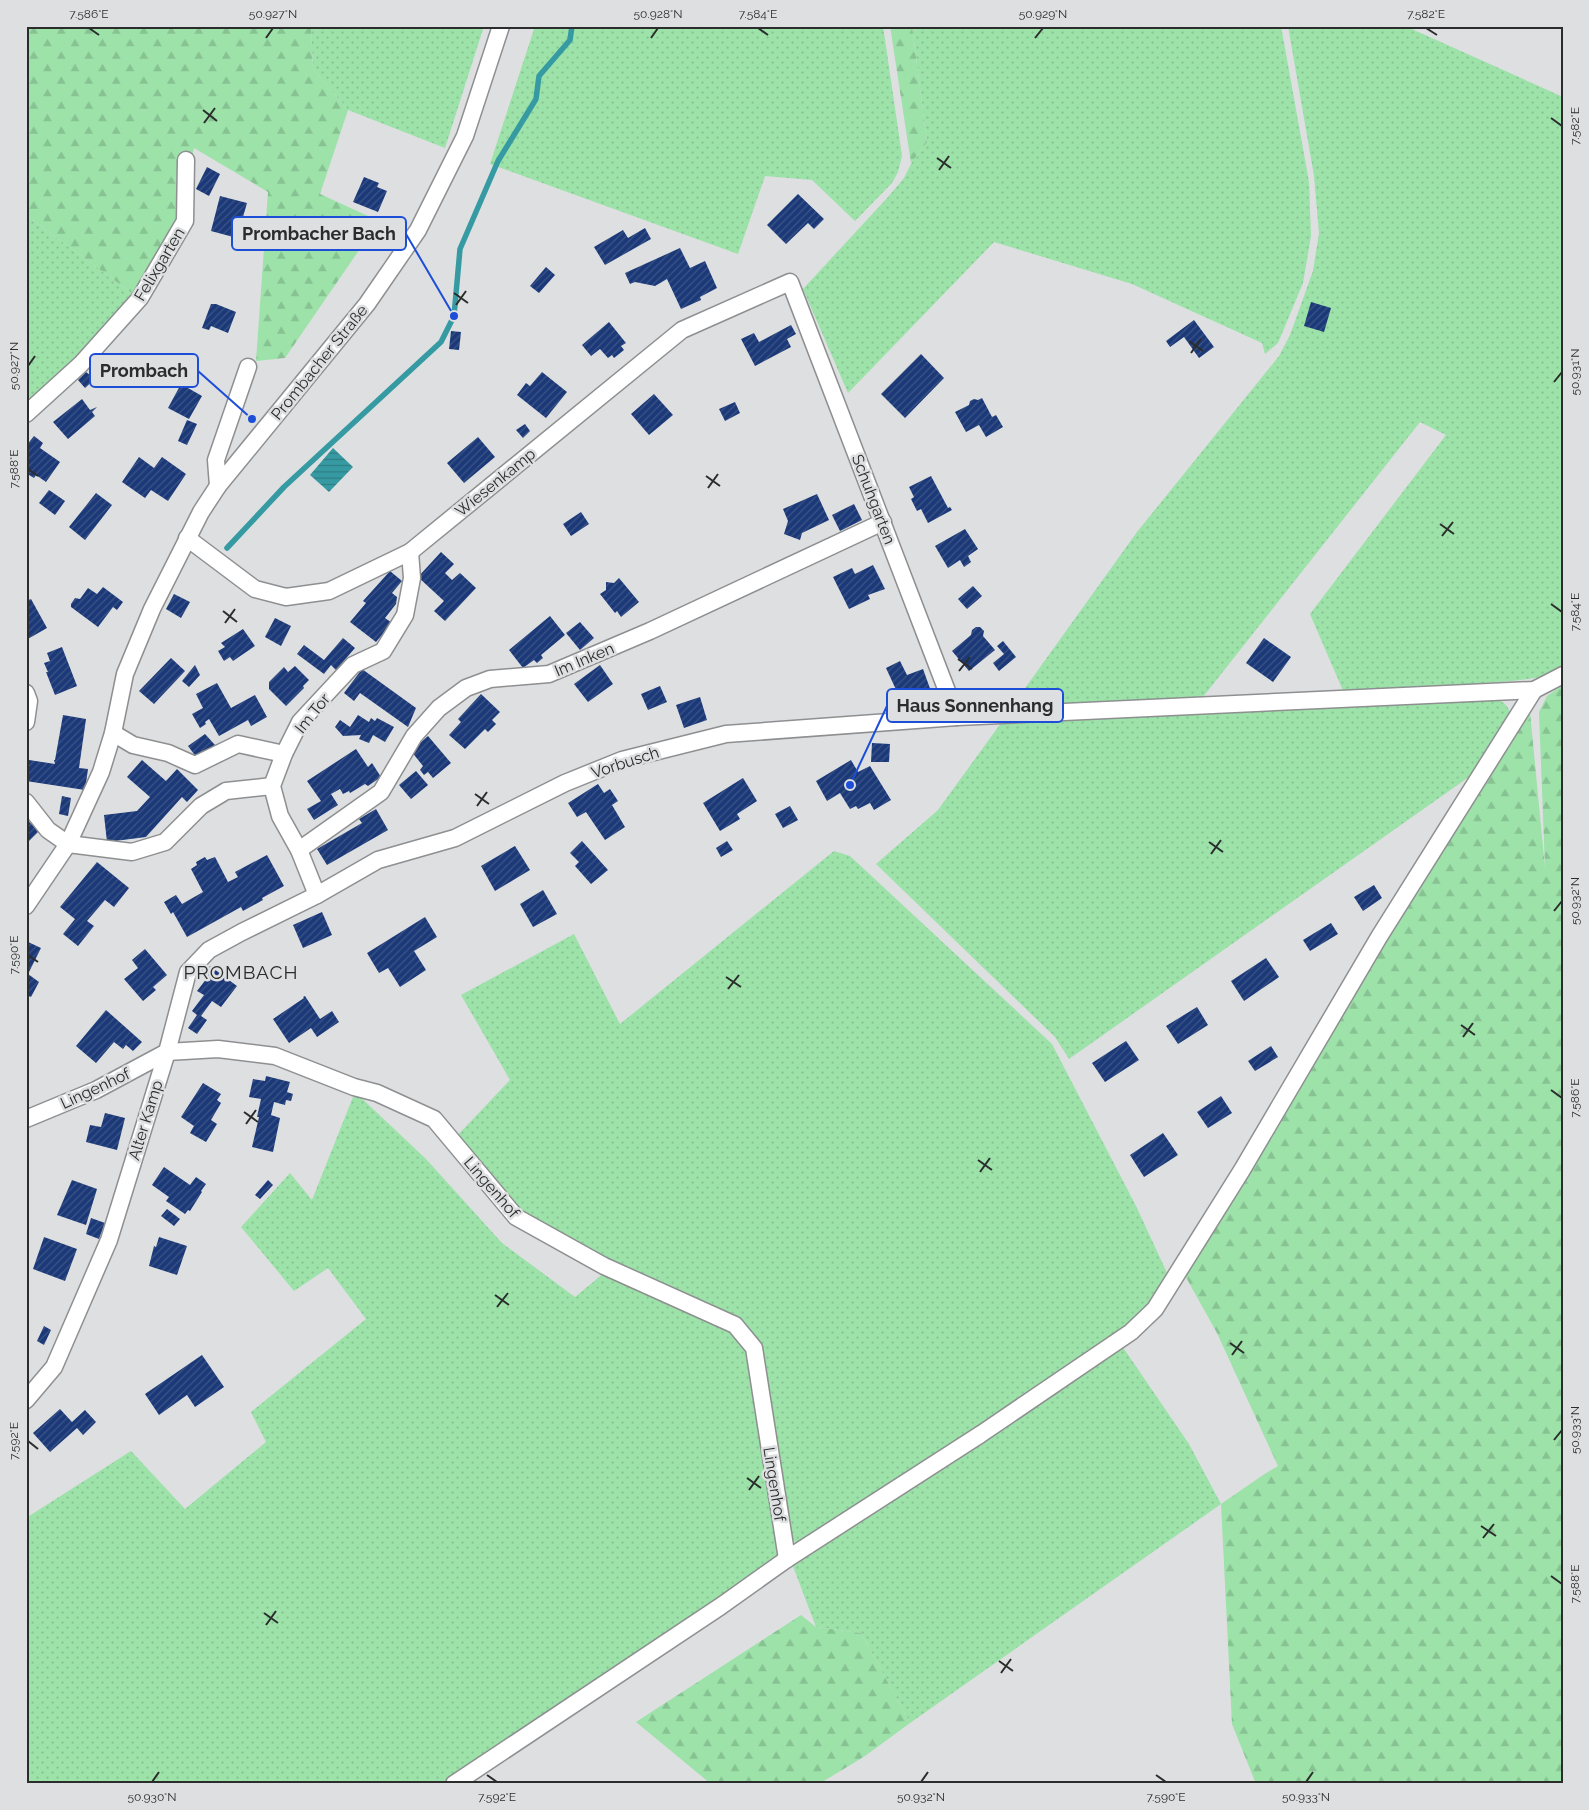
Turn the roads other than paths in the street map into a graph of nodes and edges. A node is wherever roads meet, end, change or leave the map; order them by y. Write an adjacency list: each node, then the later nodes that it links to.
1 (501, 26): 6 (street, Prombacher Straße)
2 (186, 160): 5 (street, Felixgarten)
3 (790, 282): 7 (street, Schuhgarten); 9 (street, Wiesenkamp)
4 (248, 367): 6 (street)
5 (26, 414)
6 (218, 486): 8 (street, Prombacher Straße)
7 (883, 522): 13 (street, Schuhgarten); 20 (street, Im Inken)
8 (187, 538): 9 (street, Wiesenkamp); 15 (street, Prombacher Straße)
9 (410, 552): 16 (street, Im Tor)
10 (1563, 675): 11 (street)
11 (1534, 690): 13 (street, Vorbusch); 26 (street)
12 (26, 693): 14 (street)
13 (957, 717): 21 (street, Vorbusch)
14 (26, 722)
15 (113, 733): 16 (street); 19 (street, Prombacher Straße)
16 (284, 754): 17 (street, Im Tor)
17 (272, 786): 19 (street); 20 (street)
18 (26, 802): 19 (street)
19 (68, 844): 22 (street, Prombacher Straße)
20 (299, 850): 21 (street)
21 (317, 895): 23 (street, Alter Kamp)
22 (26, 906)
23 (167, 1052): 24 (street, Lingenhof); 25 (street, Alter Kamp); 26 (street, Lingenhof)
24 (26, 1119)
25 (26, 1400)
26 (787, 1559): 27 (street)
27 (454, 1784)

